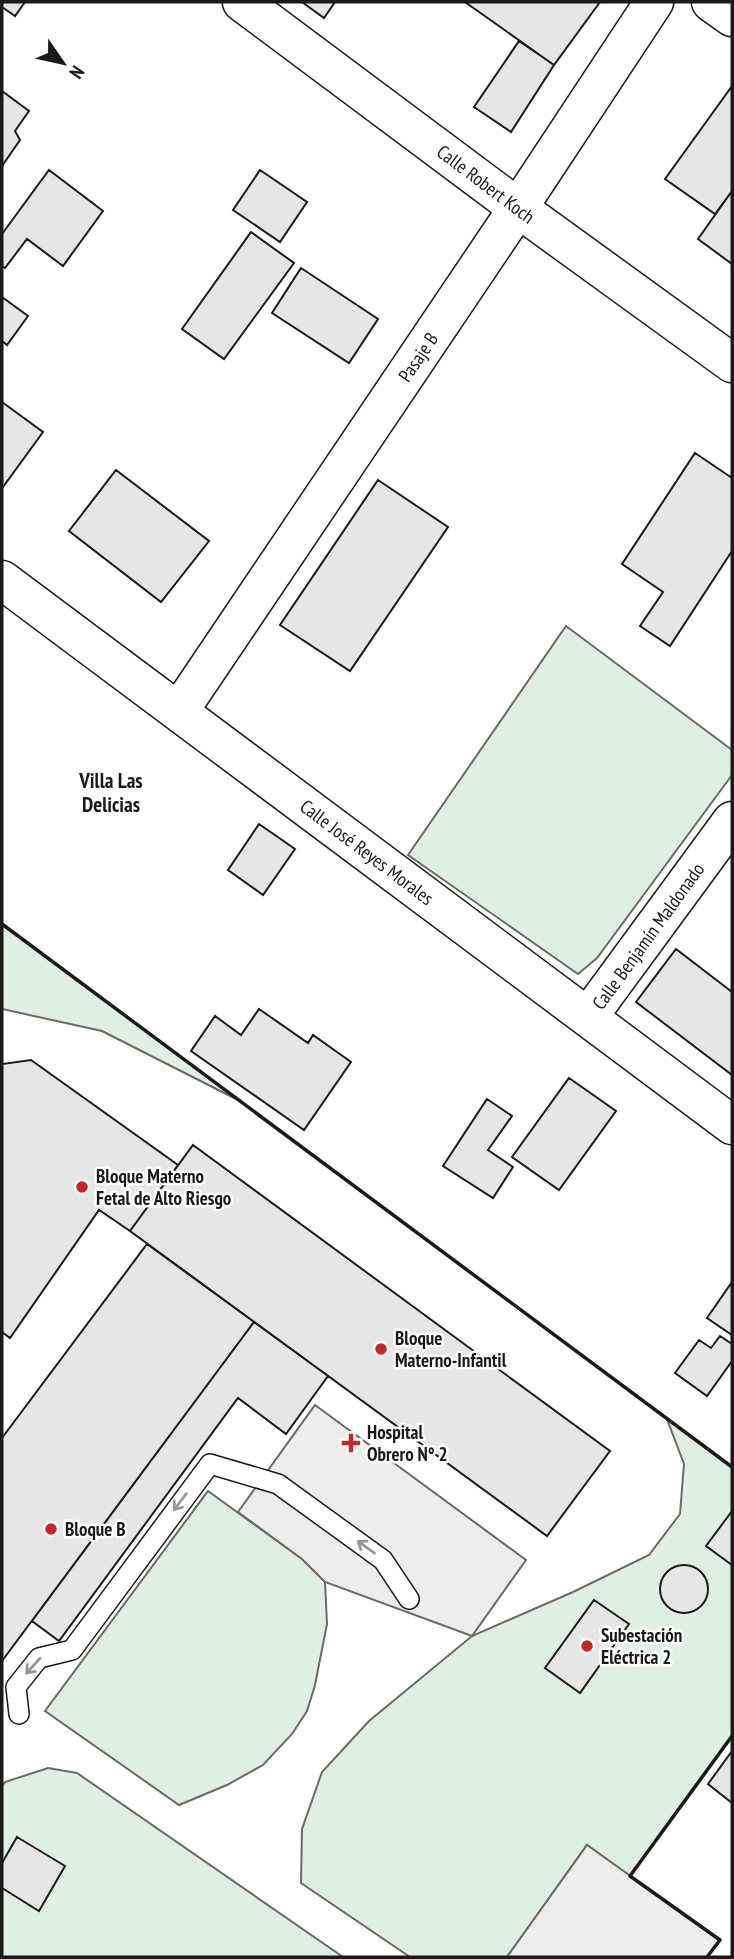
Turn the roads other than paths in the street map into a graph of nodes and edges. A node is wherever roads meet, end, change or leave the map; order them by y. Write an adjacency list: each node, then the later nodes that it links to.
1 (242, 2): 5 (street, Calle Robert Koch)
2 (654, 2): 5 (street, Pasaje B)
3 (711, 2): 4 (street)
4 (732, 18)
5 (518, 208): 6 (street, Calle Robert Koch); 8 (street, Pasaje B)
6 (732, 363)
7 (2, 580): 8 (street, Calle José Reyes Morales)
8 (179, 711): 10 (street, Calle José Reyes Morales)
9 (732, 821): 10 (street, Calle Benjamín Maldonado)
10 (588, 1017): 11 (street, Calle José Reyes Morales)
11 (732, 1125)
12 (409, 1599): 13 (lane, one-way to 13)
13 (19, 1714)

